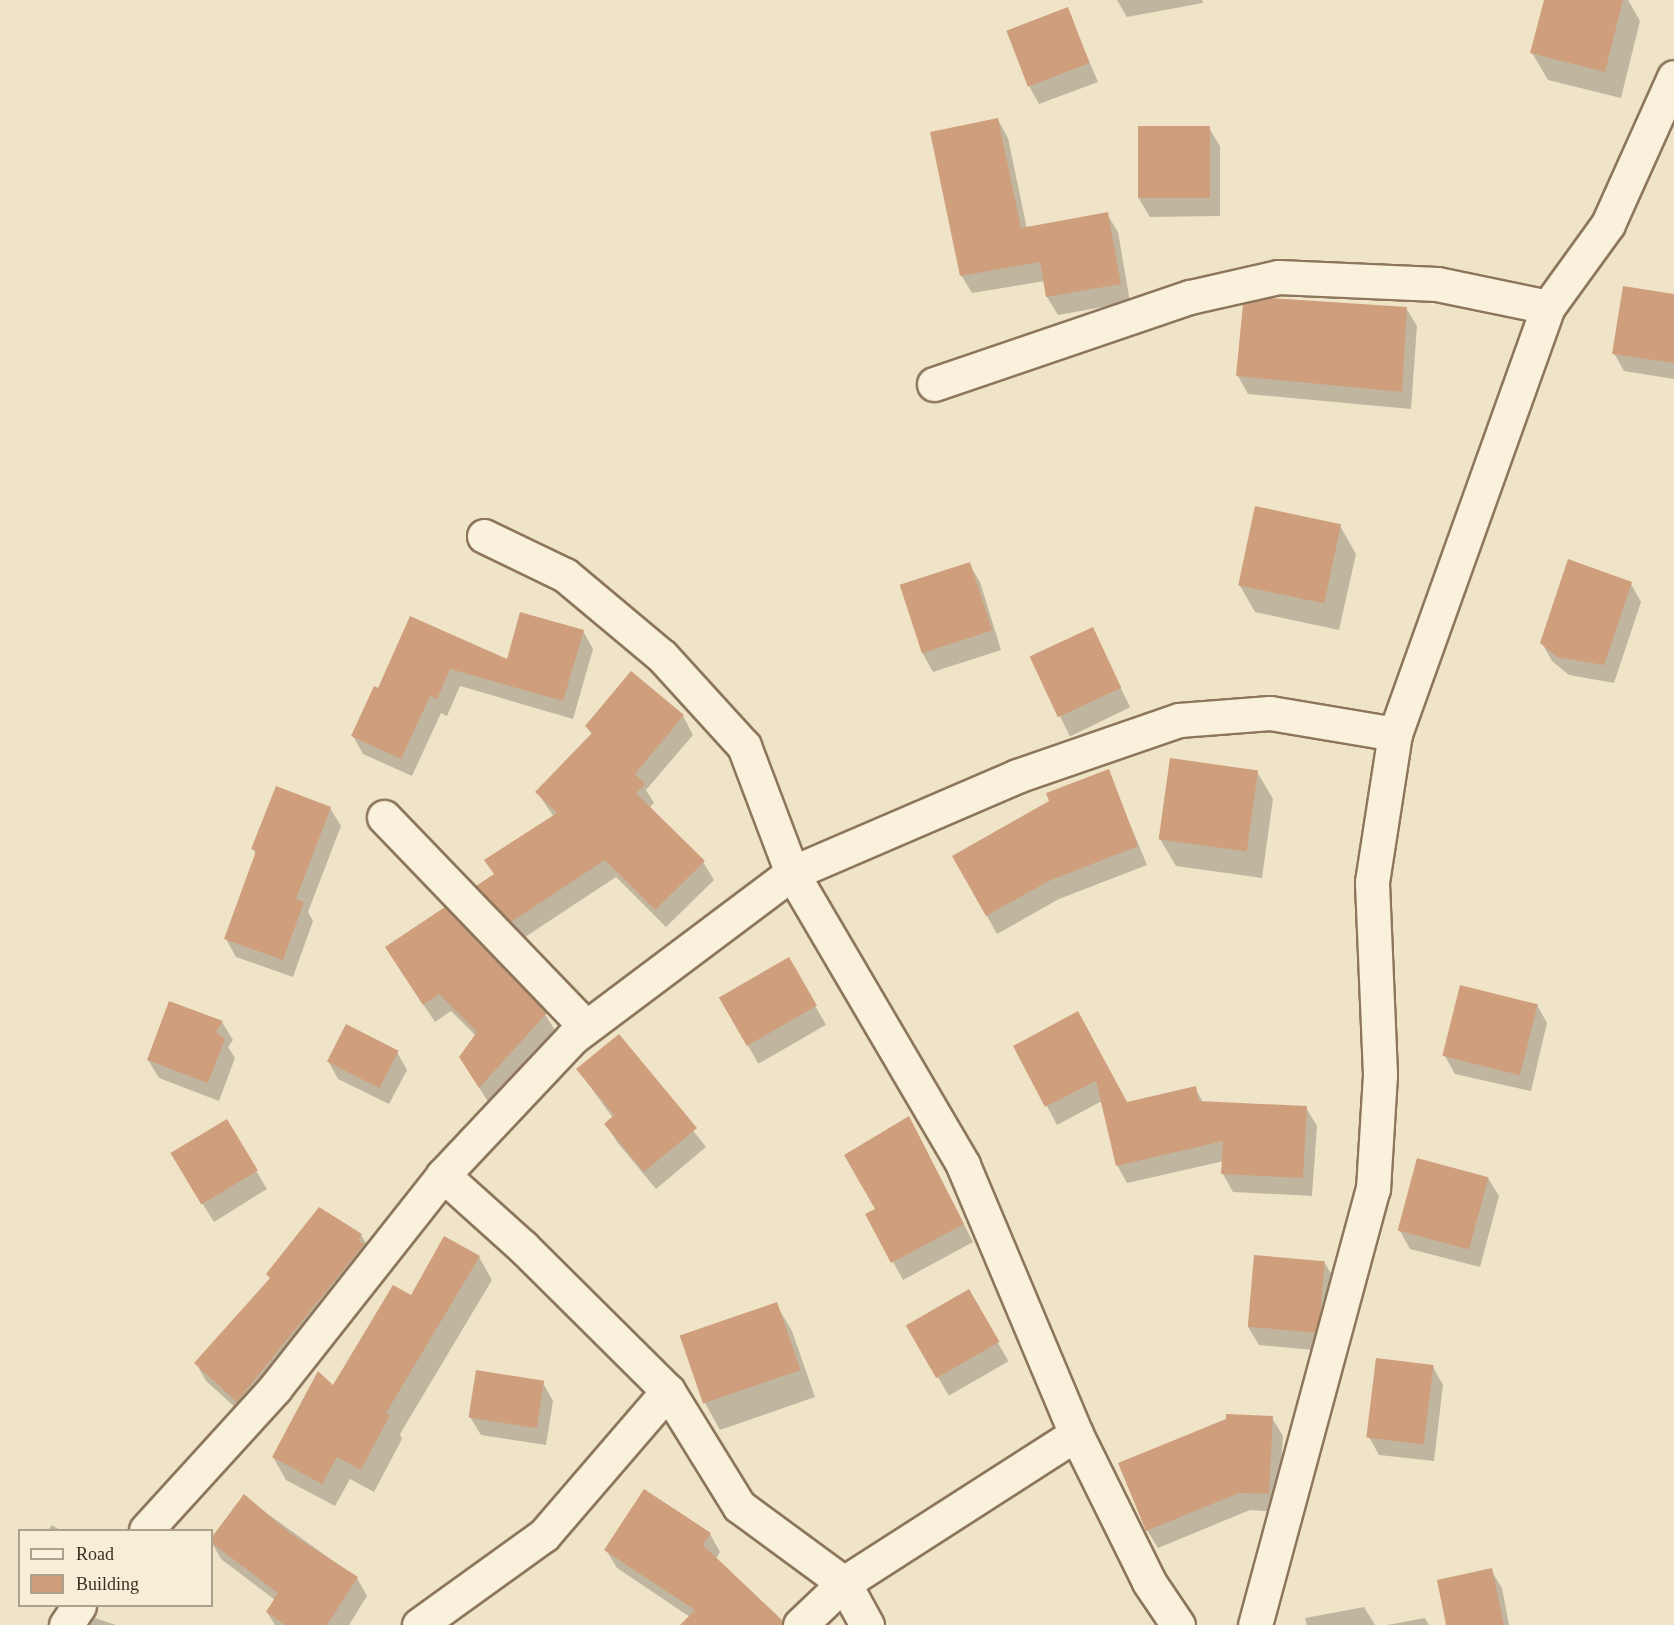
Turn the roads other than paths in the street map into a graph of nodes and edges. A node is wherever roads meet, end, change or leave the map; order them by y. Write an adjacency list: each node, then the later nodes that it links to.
1 (1674, 77): 2 (street)
2 (1548, 307): 3 (street); 5 (street)
3 (934, 384)
4 (484, 536): 7 (street)
5 (1395, 734): 7 (street); 20 (street)
6 (384, 817): 8 (street)
7 (792, 873): 8 (street); 11 (street)
8 (586, 1027): 9 (street)
9 (443, 1175): 10 (street); 12 (street)
10 (669, 1391): 13 (street); 16 (street)
11 (1076, 1434): 13 (street); 19 (street)
12 (147, 1529)
13 (844, 1583): 17 (street); 18 (street)
14 (78, 1607): 15 (street)
15 (66, 1625)
16 (419, 1625)
17 (800, 1625)
18 (867, 1625)
19 (1178, 1625)
20 (1255, 1625)

